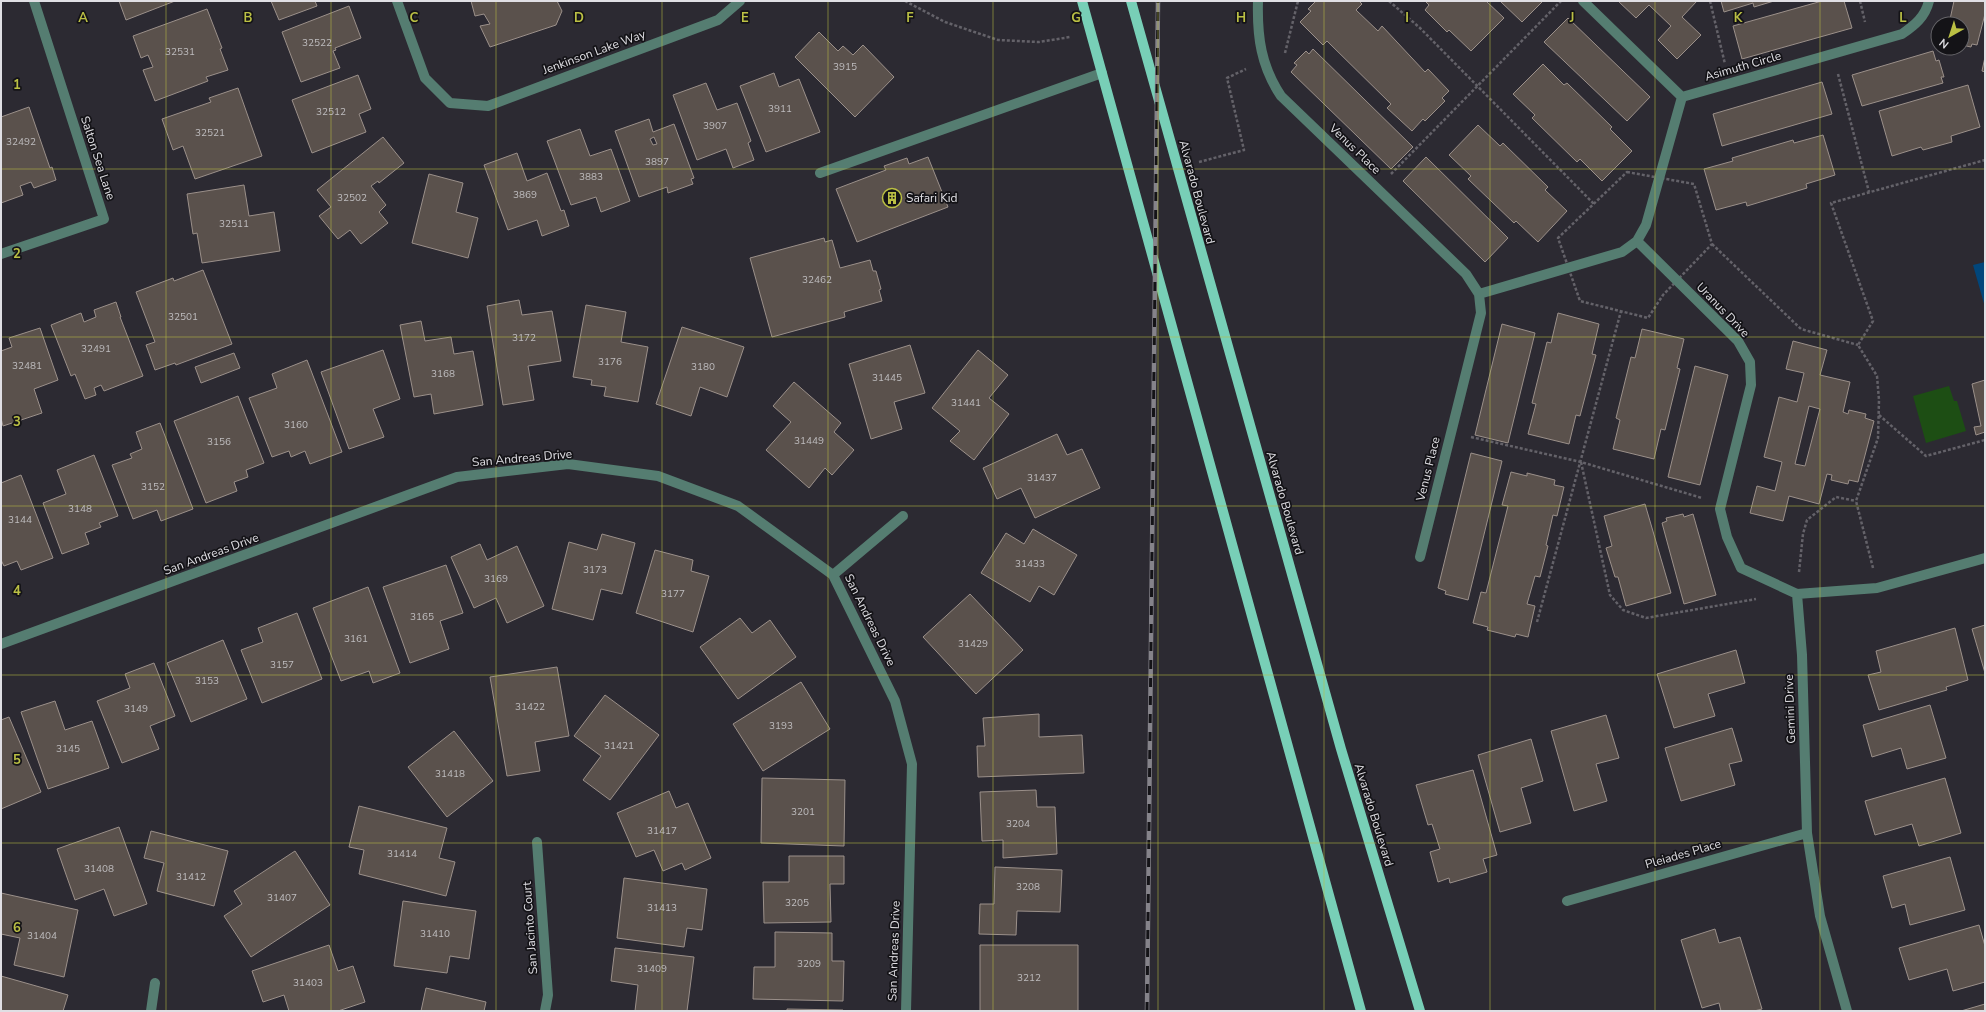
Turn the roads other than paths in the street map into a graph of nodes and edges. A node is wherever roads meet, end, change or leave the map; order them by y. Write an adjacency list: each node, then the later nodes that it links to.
1 (34, 1): 13 (street, Salton Sea Lane)
2 (397, 1): 3 (street, Jenkinson Lake Way)
3 (740, 1)
4 (1082, 1): 9 (main road)
5 (1131, 1): 29 (main road, Alvarado Boulevard)
6 (1258, 1): 14 (street, Venus Place)
7 (1583, 1): 10 (street)
8 (1929, 1): 10 (street, Asimuth Circle)
9 (1102, 73): 11 (street); 28 (main road)
10 (1682, 97): 12 (street)
11 (820, 172)
12 (1637, 241): 14 (street); 19 (street, Uranus Drive)
13 (1, 254)
14 (1479, 294): 16 (street, Venus Place)
15 (903, 516): 18 (street)
16 (1420, 557)
17 (1985, 558): 19 (street)
18 (833, 575): 20 (street, San Andreas Drive); 27 (street, San Andreas Drive)
19 (1797, 594): 21 (street, Gemini Drive)
20 (1, 644)
21 (1807, 832): 23 (street, Pleiades Place); 30 (street, Gemini Drive)
22 (537, 842): 26 (street, San Jacinto Court)
23 (1567, 901)
24 (155, 983): 25 (street)
25 (151, 1011)
26 (545, 1011)
27 (906, 1011)
28 (1361, 1011)
29 (1420, 1011)
30 (1847, 1011)

